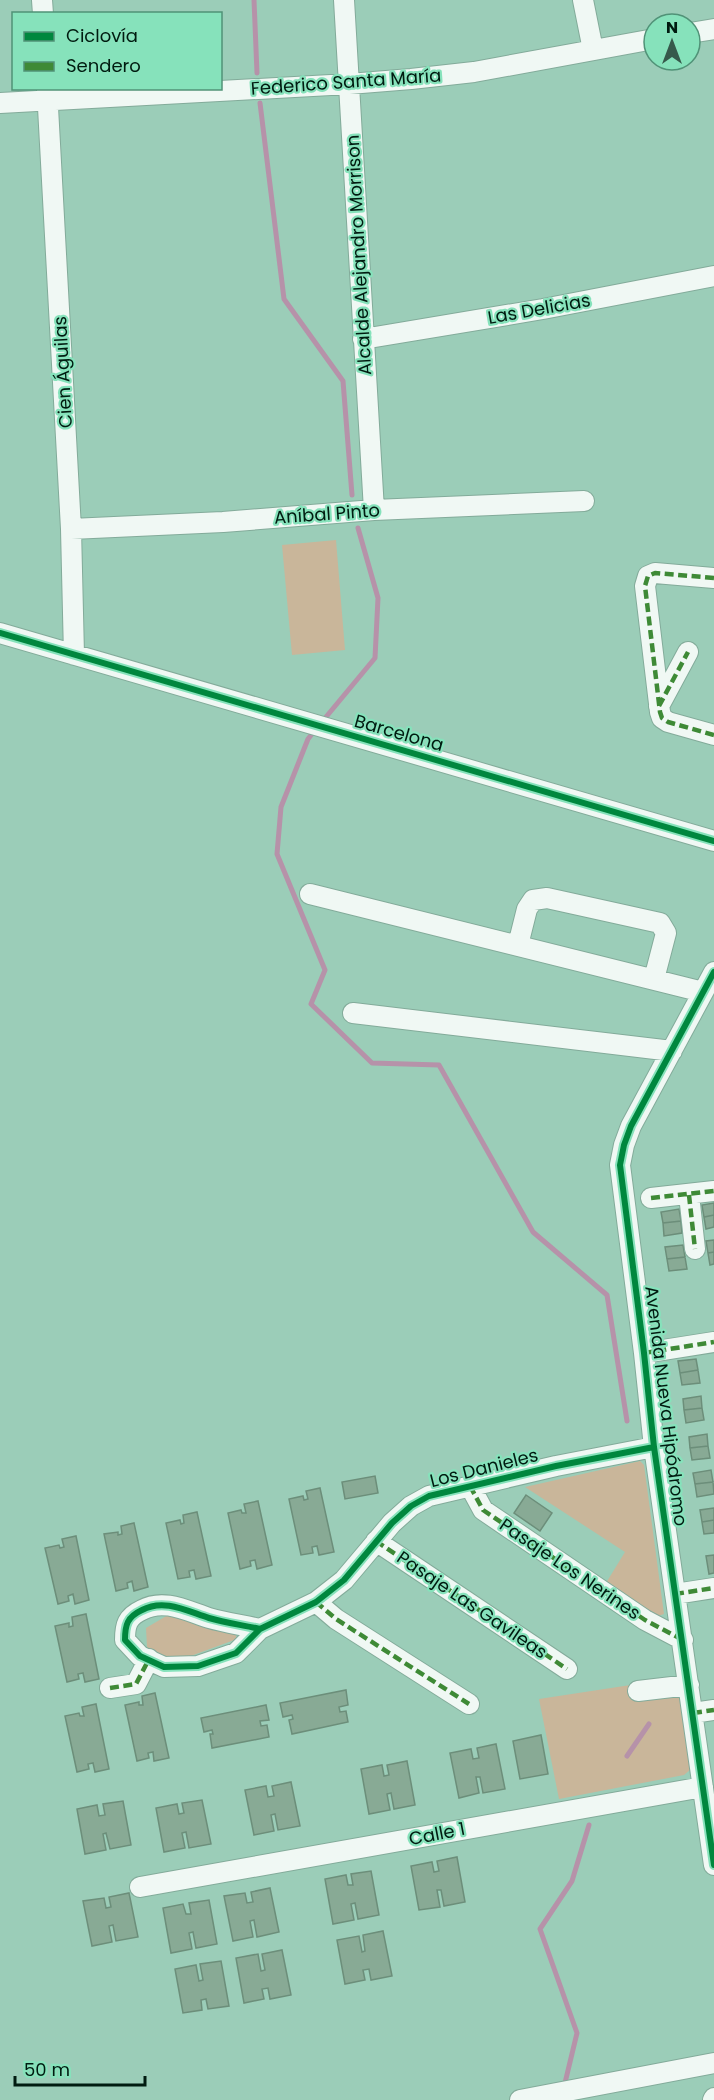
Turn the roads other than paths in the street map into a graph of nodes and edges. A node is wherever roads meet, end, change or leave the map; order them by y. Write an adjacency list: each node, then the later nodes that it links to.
1 (344, 0): 5 (street, Alcalde Alejandro Morrison)
2 (584, 0): 4 (street)
3 (642, 41): 4 (street, Federico Santa María)
4 (593, 50): 5 (street, Federico Santa María)
5 (349, 84): 6 (street, Federico Santa María); 11 (street, Alcalde Alejandro Morrison)
6 (222, 88)
7 (168, 90): 8 (street, Federico Santa María)
8 (48, 94): 9 (street, Federico Santa María); 14 (street, Cien Águilas)
9 (0, 103)
10 (714, 276): 11 (street, Las Delicias)
11 (363, 339): 13 (street, Alcalde Alejandro Morrison)
12 (584, 501): 13 (street, Aníbal Pinto)
13 (374, 510): 14 (street, Aníbal Pinto)
14 (71, 529): 18 (street, Cien Águilas)
15 (714, 578): 19 (street)
16 (0, 633): 18 (street, Barcelona)
17 (688, 652): 19 (street)
18 (74, 655): 21 (street, Barcelona)
19 (659, 706): 20 (street)
20 (714, 735)
21 (714, 842)
22 (310, 894): 23 (street)
23 (518, 945): 25 (street); 25 (street)
24 (714, 972): 26 (street, Avenida Nueva Hipódromo)
25 (654, 979): 26 (street)
26 (704, 992): 28 (street, Avenida Nueva Hipódromo)
27 (353, 1012): 28 (street)
28 (672, 1051): 34 (street, Avenida Nueva Hipódromo)
29 (714, 1191): 30 (street)
30 (689, 1194): 31 (street); 32 (street)
31 (651, 1198)
32 (695, 1249)
33 (714, 1342): 34 (street)
34 (645, 1353): 35 (street, Avenida Nueva Hipódromo)
35 (654, 1447): 36 (street, Los Danieles); 39 (street, Avenida Nueva Hipódromo)
36 (470, 1486): 37 (street, Los Danieles); 42 (street, Pasaje Los Nerines)
37 (376, 1541): 40 (street, Los Danieles); 44 (street, Pasaje Las Gavileas)
38 (714, 1588): 39 (street)
39 (675, 1594): 42 (street, Avenida Nueva Hipódromo)
40 (316, 1602): 41 (street, Los Danieles); 48 (street)
41 (260, 1629): 43 (street, Los Danieles); 43 (street)
42 (683, 1640): 45 (street, Avenida Nueva Hipódromo)
43 (149, 1659): 46 (street)
44 (567, 1669)
45 (689, 1685): 47 (street); 50 (street, Avenida Nueva Hipódromo)
46 (110, 1688)
47 (638, 1691)
48 (469, 1704)
49 (714, 1710): 50 (street)
50 (693, 1713): 51 (street, Avenida Nueva Hipódromo)
51 (703, 1787): 52 (street, Avenida Nueva Hipódromo); 53 (street, Calle 1)
52 (714, 1860)
53 (140, 1887)
54 (714, 2062): 55 (street)
55 (520, 2100)

